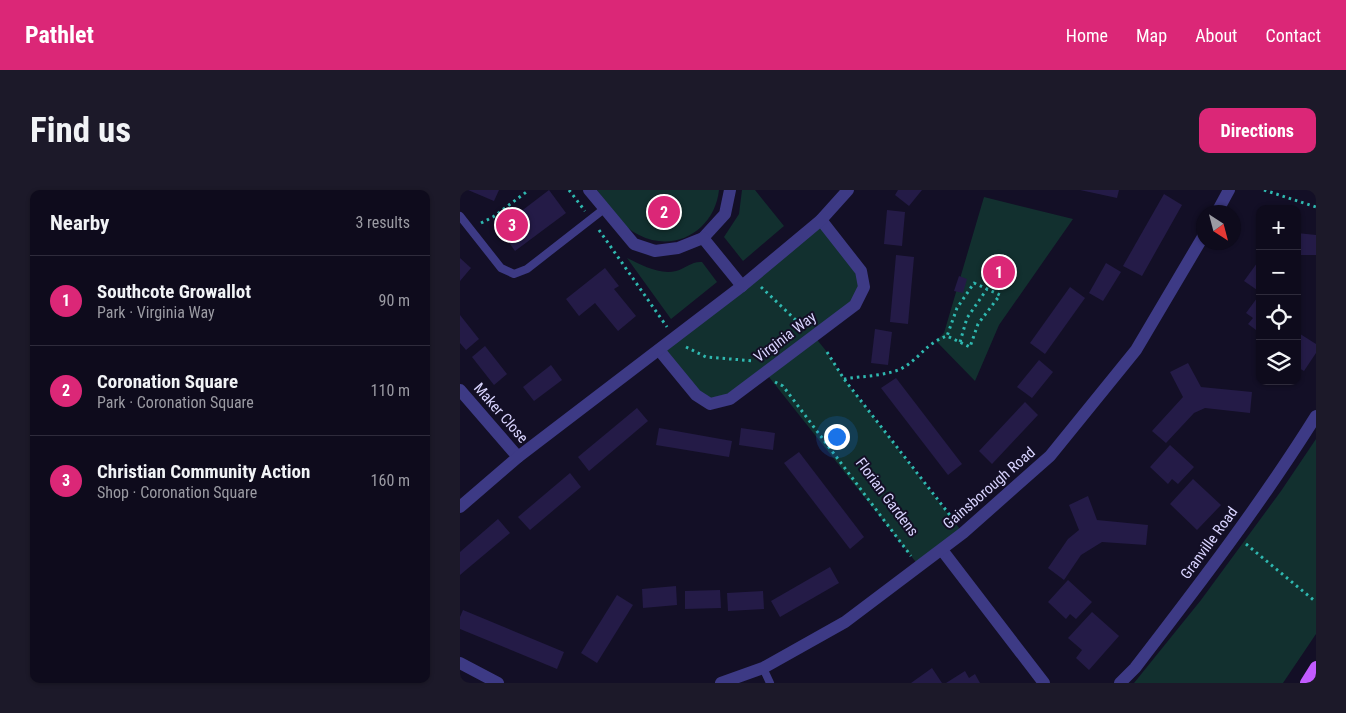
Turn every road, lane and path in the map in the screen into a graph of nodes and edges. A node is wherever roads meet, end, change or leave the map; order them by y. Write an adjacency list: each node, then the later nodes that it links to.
1 (529, 190): 14 (path)
2 (569, 190): 12 (path)
3 (589, 190): 10 (street)
4 (730, 190): 16 (street)
5 (848, 190): 13 (street)
6 (1264, 190): 9 (path)
7 (1226, 191): 8 (street)
8 (1220, 205)
9 (1316, 207)
10 (604, 209): 12 (lane); 16 (street)
11 (460, 216): 14 (lane)
12 (591, 218): 14 (lane)
13 (822, 220): 18 (street); 25 (street, Virginia Way)
14 (470, 229)
15 (599, 230): 21 (path)
16 (703, 238): 18 (street)
17 (1196, 249): 34 (street, Gainsborough Road)
18 (746, 282): 20 (path); 25 (street)
19 (987, 290): 22 (path); 23 (path); 23 (path)
20 (802, 326)
21 (667, 328)
22 (947, 336): 23 (path); 28 (path)
23 (960, 342)
24 (685, 346): 27 (path)
25 (659, 350): 32 (street)
26 (827, 352): 28 (path)
27 (755, 361)
28 (844, 378): 34 (path)
29 (772, 381): 37 (path, Florian Gardens)
30 (460, 390): 32 (street, Maker Close)
31 (1316, 416): 35 (street, Granville Road)
32 (518, 457): 33 (street)
33 (460, 507)
34 (963, 533): 36 (street, Gainsborough Road)
35 (1236, 536): 38 (path); 46 (street, Granville Road)
36 (942, 550): 37 (street, Gainsborough Road); 45 (street)
37 (919, 566): 41 (street, Gainsborough Road)
38 (1316, 602)
39 (460, 663): 42 (street)
40 (1316, 667): 47 (main road)
41 (763, 668): 43 (street, Gainsborough Road); 44 (lane)
42 (498, 683)
43 (721, 683)
44 (770, 683)
45 (1044, 683)
46 (1120, 683)
47 (1306, 683)

